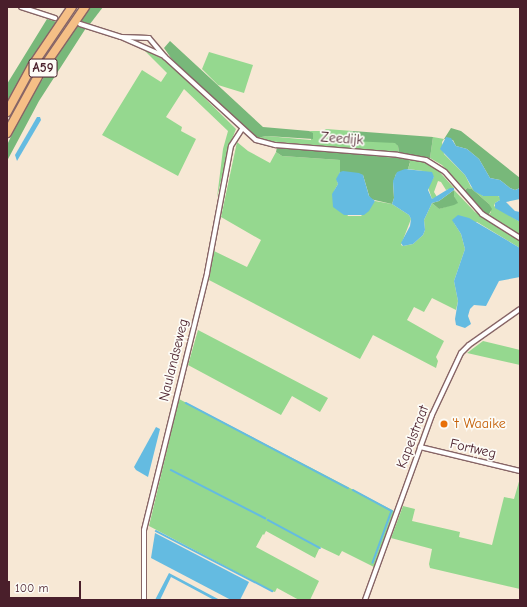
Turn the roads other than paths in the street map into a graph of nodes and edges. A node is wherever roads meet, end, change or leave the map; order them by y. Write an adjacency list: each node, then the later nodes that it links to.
1 (21, 7): 4 (street)
2 (72, 7): 8 (highway, A59)
3 (84, 7): 10 (highway, A59)
4 (55, 18)
5 (80, 24): 6 (street, Zeedijk)
6 (121, 37): 7 (street, Zeedijk); 7 (street, Zeedijk)
7 (164, 57): 9 (street, Zeedijk)
8 (7, 112)
9 (242, 129): 11 (street, Zeedijk); 15 (street, Naulandseweg)
10 (7, 133)
11 (520, 238)
12 (520, 309): 13 (street, Kapelstraat)
13 (420, 447): 14 (street, Fortweg); 16 (street, Kapelstraat)
14 (520, 471)
15 (144, 600)
16 (365, 600)

